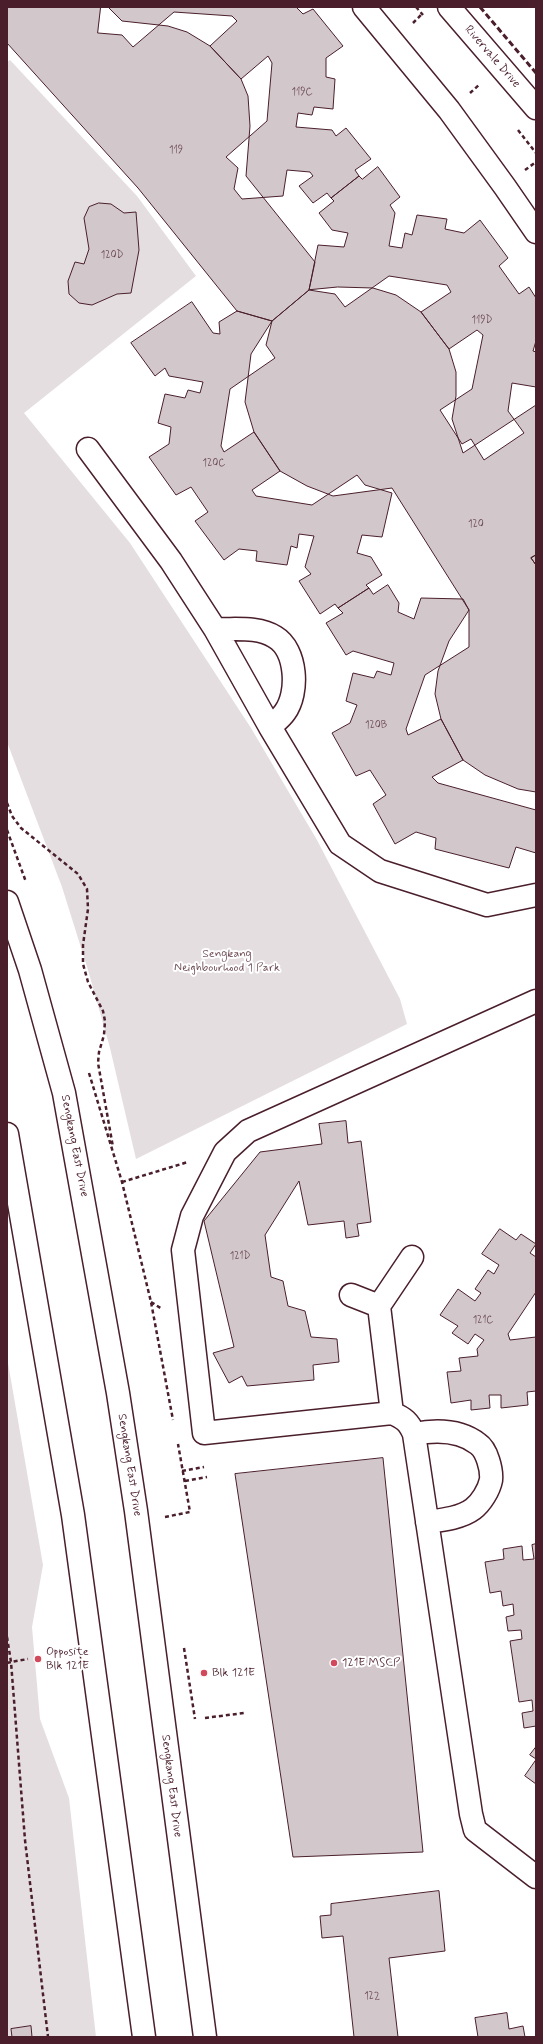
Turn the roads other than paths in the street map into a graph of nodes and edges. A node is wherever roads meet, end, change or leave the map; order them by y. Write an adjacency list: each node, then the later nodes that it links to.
1 (364, 7): 4 (main road)
2 (449, 7): 3 (main road, Rivervale Drive)
3 (532, 94)
4 (536, 232)
5 (88, 449): 6 (main road)
6 (215, 630): 7 (main road); 7 (main road)
7 (270, 727): 8 (main road)
8 (536, 895)
9 (7, 902): 20 (main road, Sengkang East Drive)
10 (536, 1001): 15 (main road)
11 (7, 1134): 19 (main road)
12 (412, 1257): 14 (main road)
13 (351, 1295): 14 (main road)
14 (380, 1306): 15 (main road)
15 (392, 1413): 16 (main road)
16 (414, 1434): 17 (main road); 17 (main road)
17 (427, 1522): 18 (main road)
18 (536, 1877)
19 (144, 2037)
20 (205, 2037)

